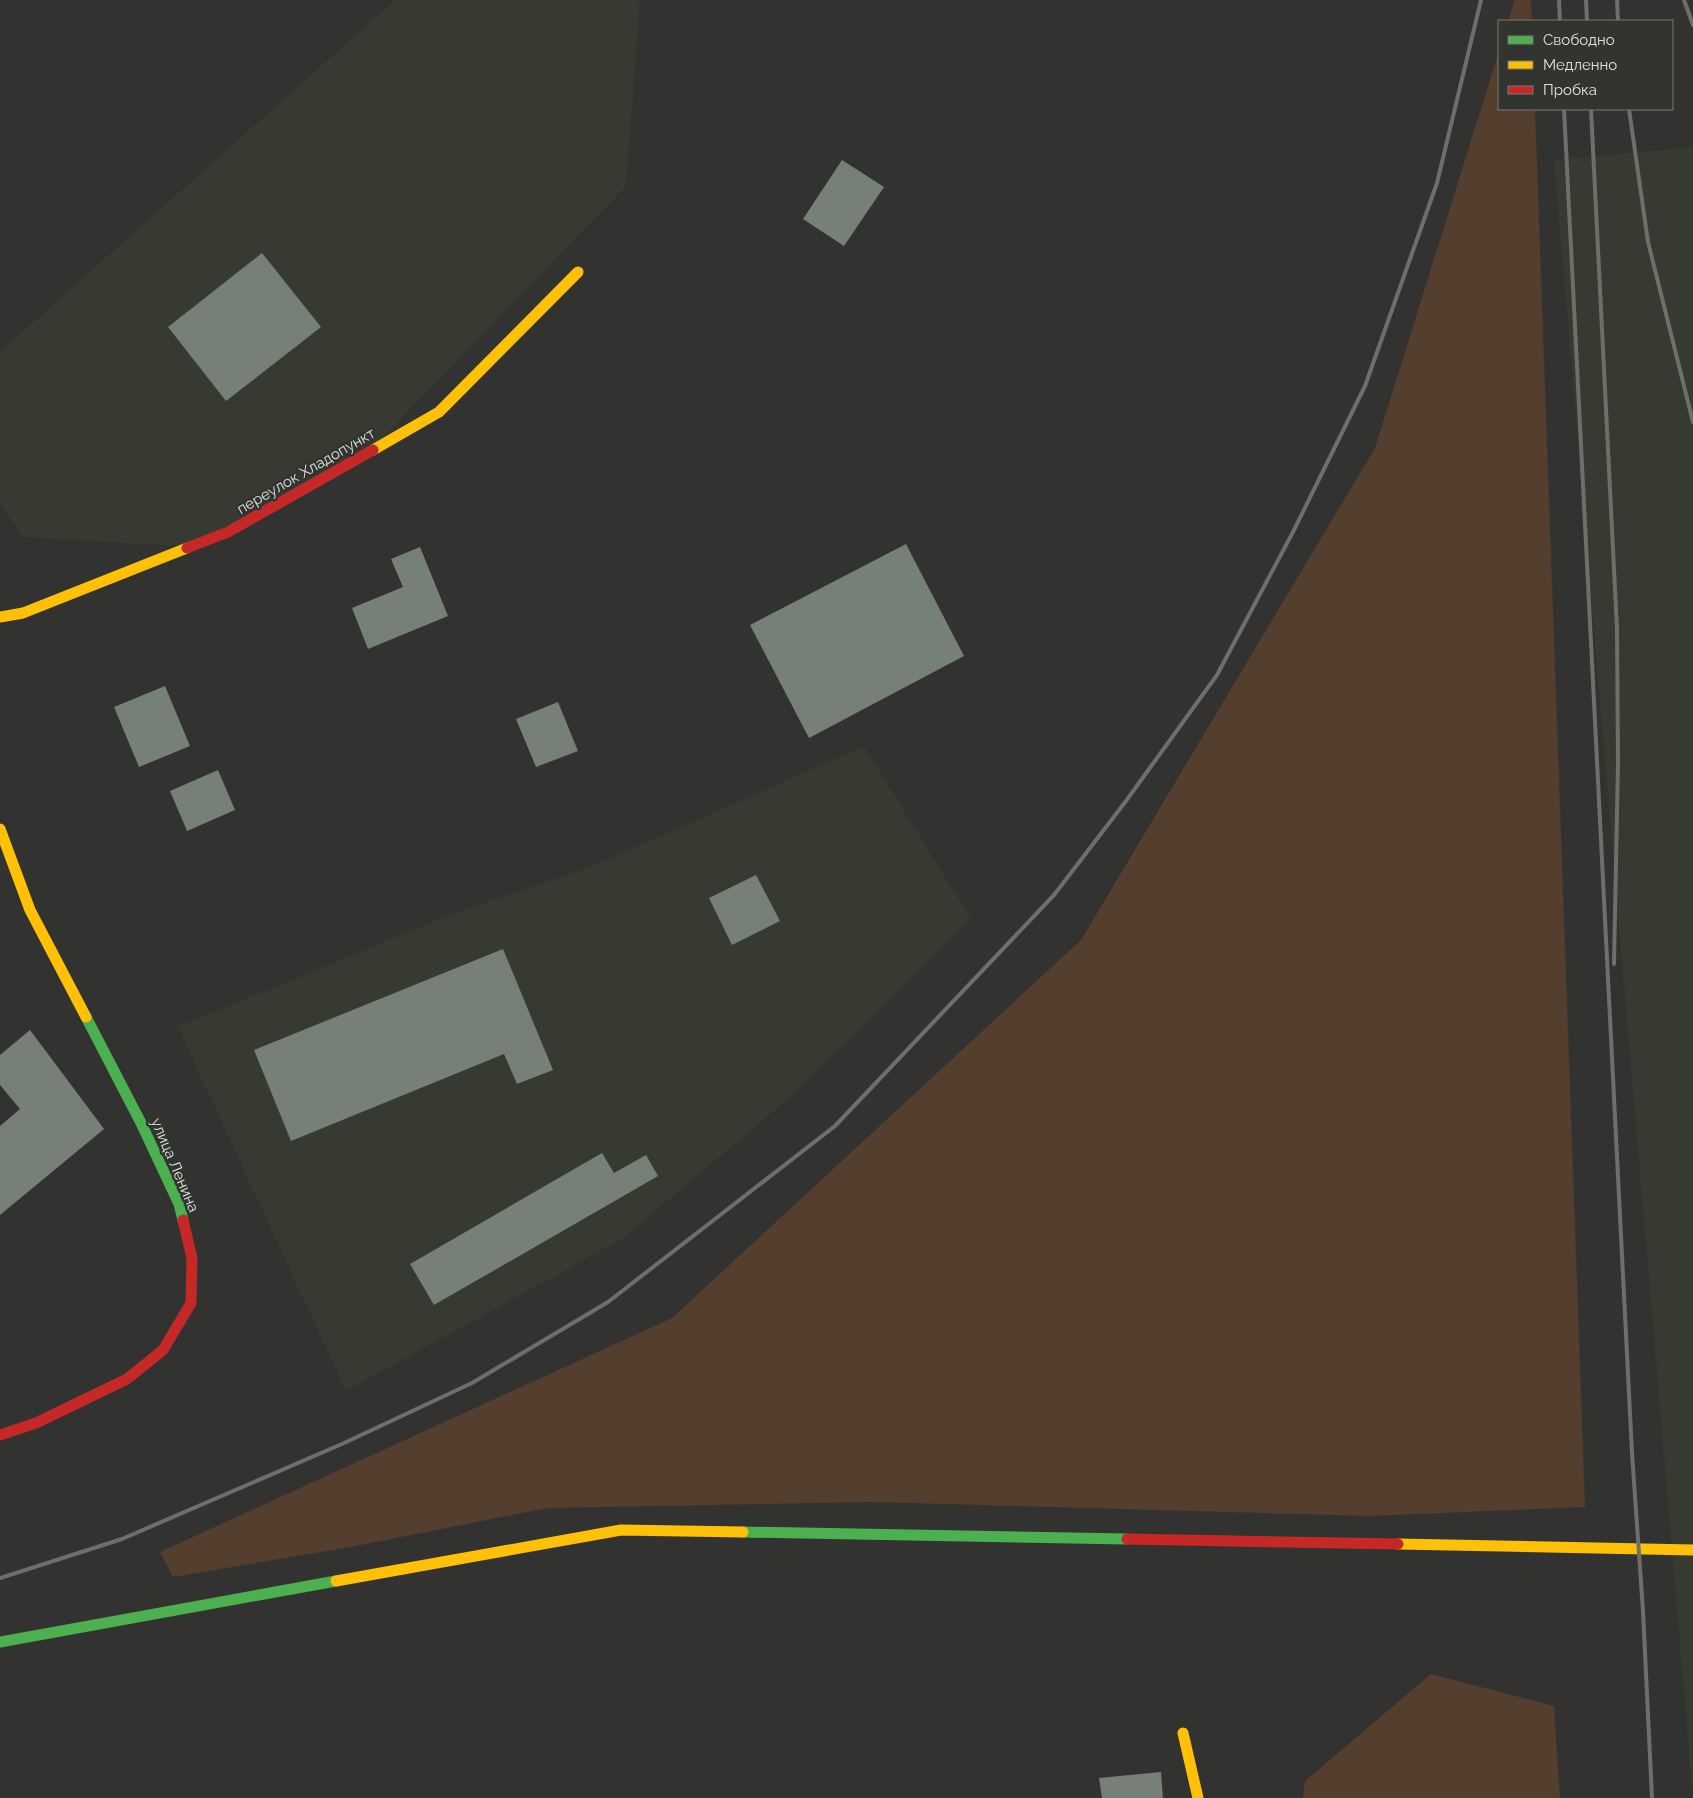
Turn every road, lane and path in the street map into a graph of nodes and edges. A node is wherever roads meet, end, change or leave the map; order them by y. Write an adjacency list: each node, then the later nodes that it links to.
1 (578, 272): 2 (street, переулок Хладопункт)
2 (0, 617)
3 (0, 829): 4 (street, улица Ленина)
4 (0, 1435)
5 (1693, 1550): 6 (street)
6 (0, 1642)
7 (1183, 1733): 8 (street)
8 (1198, 1798)

